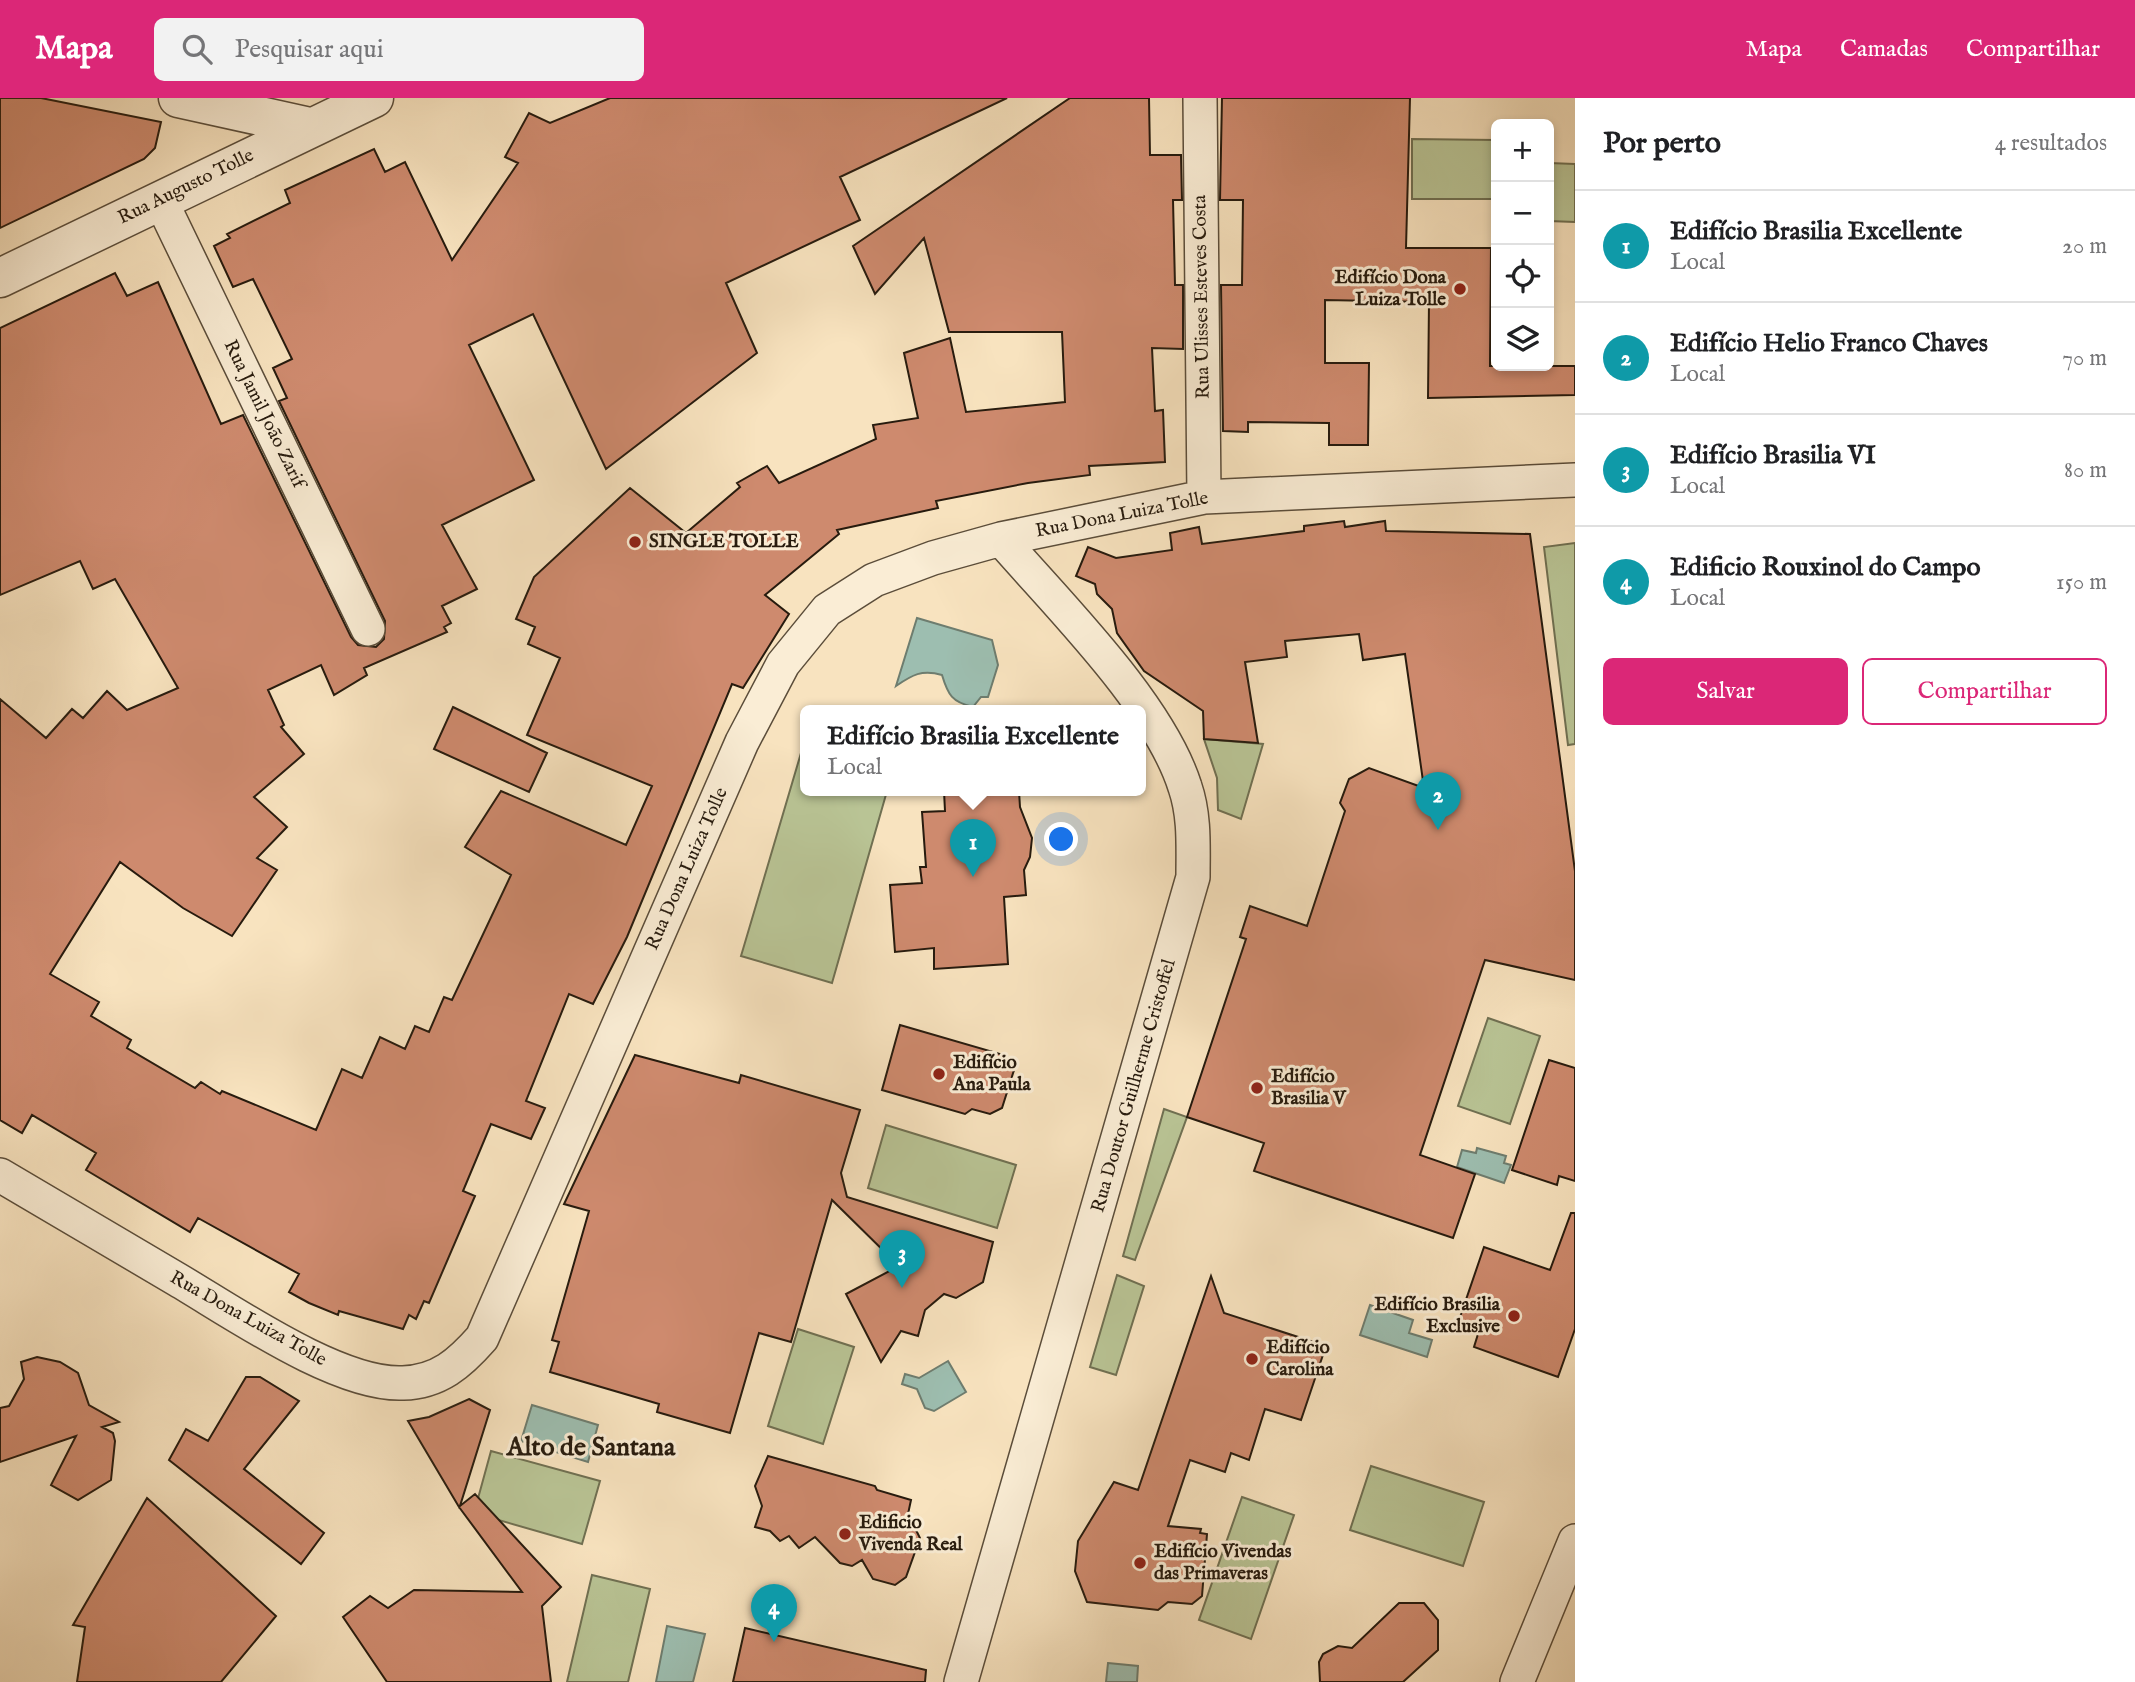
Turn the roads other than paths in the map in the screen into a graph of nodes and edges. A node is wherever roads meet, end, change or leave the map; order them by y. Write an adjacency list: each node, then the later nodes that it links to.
1 (178, 98): 4 (street)
2 (374, 98): 4 (street, Rua Augusto Tolle)
3 (1200, 98): 8 (street, Rua Ulisses Esteves Costa)
4 (310, 127): 5 (street, Rua Augusto Tolle)
5 (160, 199): 6 (street, Rua Augusto Tolle); 10 (street, Rua Jamil João Zarif)
6 (0, 278)
7 (1575, 480): 8 (street, Rua Dona Luiza Tolle)
8 (1204, 496): 9 (street, Rua Dona Luiza Tolle)
9 (1001, 538): 11 (street, Rua Doutor Guilherme Cristoffel); 13 (street, Rua Dona Luiza Tolle)
10 (368, 629)
11 (1140, 705)
12 (1146, 714): 15 (street, Rua Doutor Guilherme Cristoffel)
13 (0, 1175)
14 (1575, 1541): 16 (street)
15 (961, 1682)
16 (1517, 1682)

